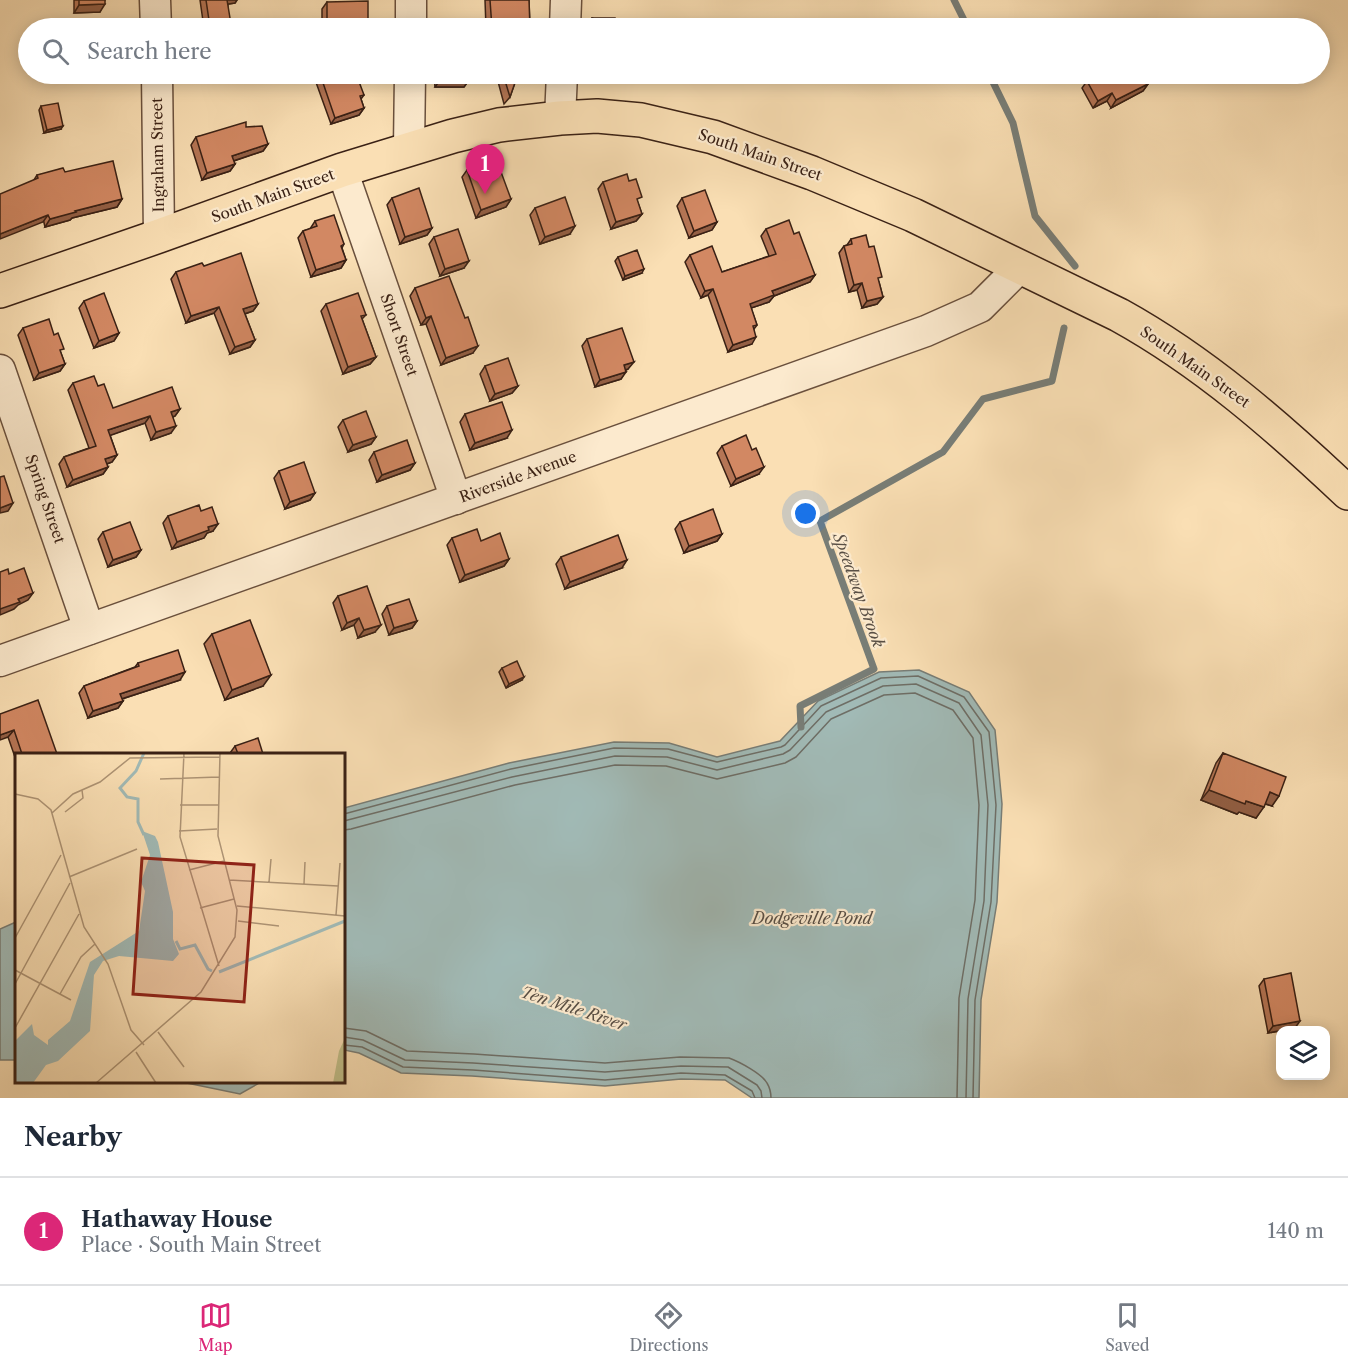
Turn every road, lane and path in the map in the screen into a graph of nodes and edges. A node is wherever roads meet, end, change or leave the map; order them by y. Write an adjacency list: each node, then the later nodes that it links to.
1 (155, 0): 4 (street)
2 (411, 0): 5 (street)
3 (566, 0): 6 (street)
4 (156, 18)
5 (411, 18)
6 (565, 18)
7 (157, 84): 13 (street, Ingraham Street)
8 (410, 84): 11 (street)
9 (562, 84): 10 (street)
10 (560, 118): 11 (main road, South Main Street); 14 (main road, South Main Street)
11 (409, 148): 12 (main road, South Main Street)
12 (342, 170): 13 (main road, South Main Street); 18 (street, Short Street)
13 (159, 236): 15 (main road, South Main Street)
14 (1020, 267): 17 (main road, South Main Street); 18 (street, Riverside Avenue)
15 (0, 291)
16 (0, 370): 19 (street, Spring Street)
17 (1348, 493)
18 (456, 499): 19 (street, Riverside Avenue)
19 (89, 629): 20 (street, Riverside Avenue)
20 (0, 661)

